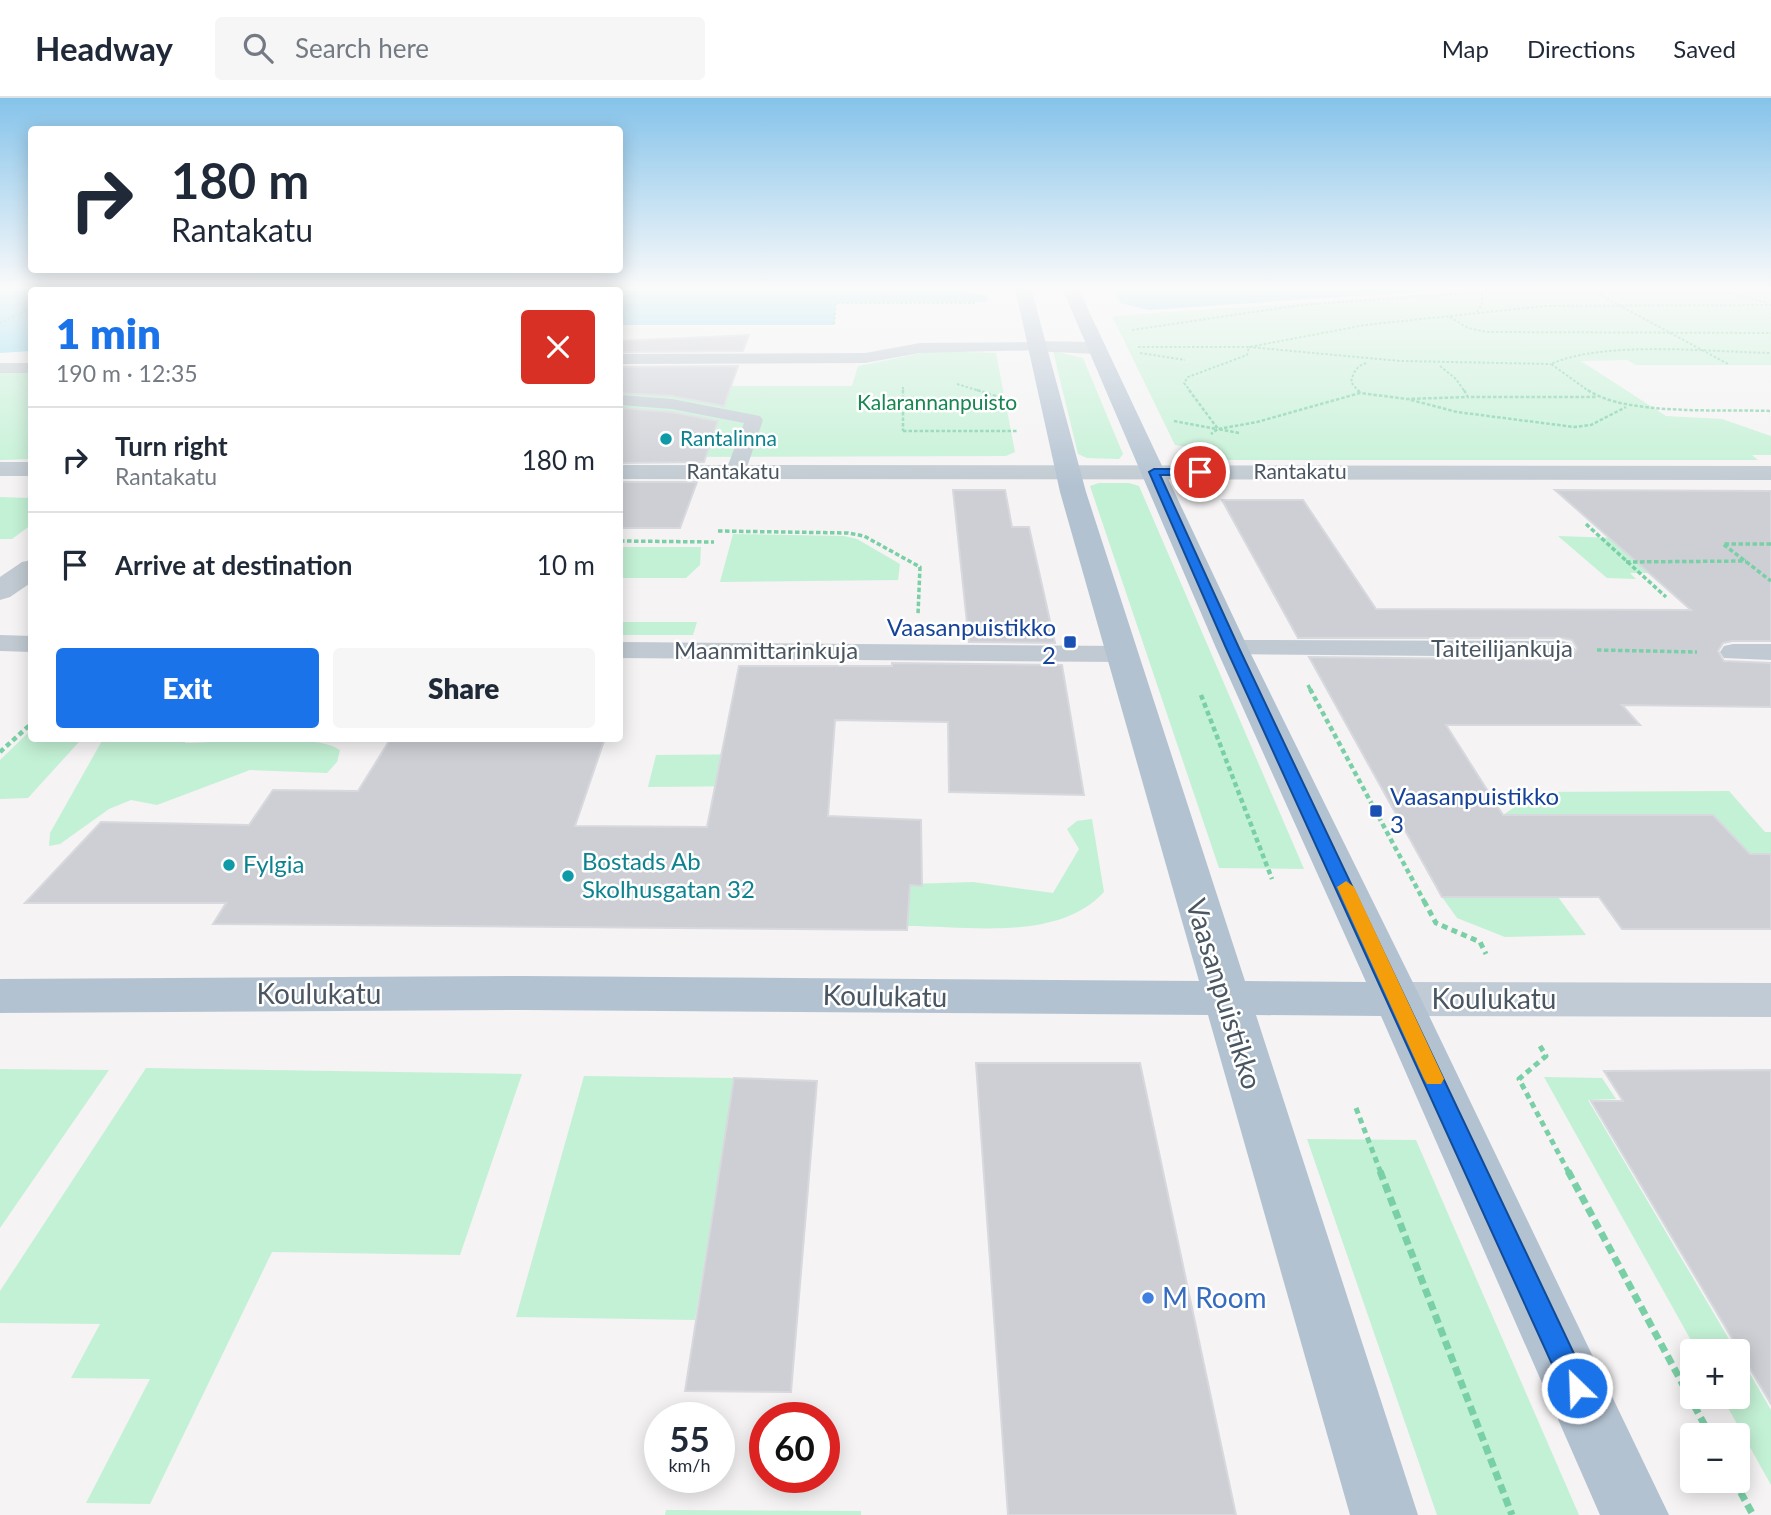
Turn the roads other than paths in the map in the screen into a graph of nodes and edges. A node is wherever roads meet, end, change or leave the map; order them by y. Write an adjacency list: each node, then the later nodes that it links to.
1 (886, 354): 4 (lane)
2 (1040, 354): 12 (main road, Vaasanpuistikko)
3 (1099, 354): 13 (main road)
4 (623, 359)
5 (0, 368): 6 (lane)
6 (28, 368)
7 (623, 400): 11 (lane)
8 (0, 469): 9 (street)
9 (28, 470)
10 (623, 472): 11 (street, Rantakatu)
11 (735, 472): 12 (street, Rantakatu)
12 (1067, 472): 13 (street, Rantakatu); 24 (main road, Vaasanpuistikko)
13 (1154, 472): 14 (street, Rantakatu); 19 (main road)
14 (1771, 473)
15 (28, 571): 16 (street)
16 (0, 591)
17 (0, 643): 18 (lane)
18 (28, 644)
19 (1232, 648): 20 (lane, Taiteilijankuja); 27 (main road)
20 (1562, 649)
21 (623, 650): 24 (lane, Maanmittarinkuja)
22 (1733, 652): 23 (lane)
23 (1771, 652)
24 (1122, 653): 26 (main road, Vaasanpuistikko)
25 (0, 996): 26 (main road, Koulukatu)
26 (1226, 998): 27 (main road, Koulukatu); 29 (main road, Vaasanpuistikko)
27 (1398, 999): 28 (main road, Koulukatu); 30 (main road)
28 (1771, 1000)
29 (1384, 1515)
30 (1635, 1515)

